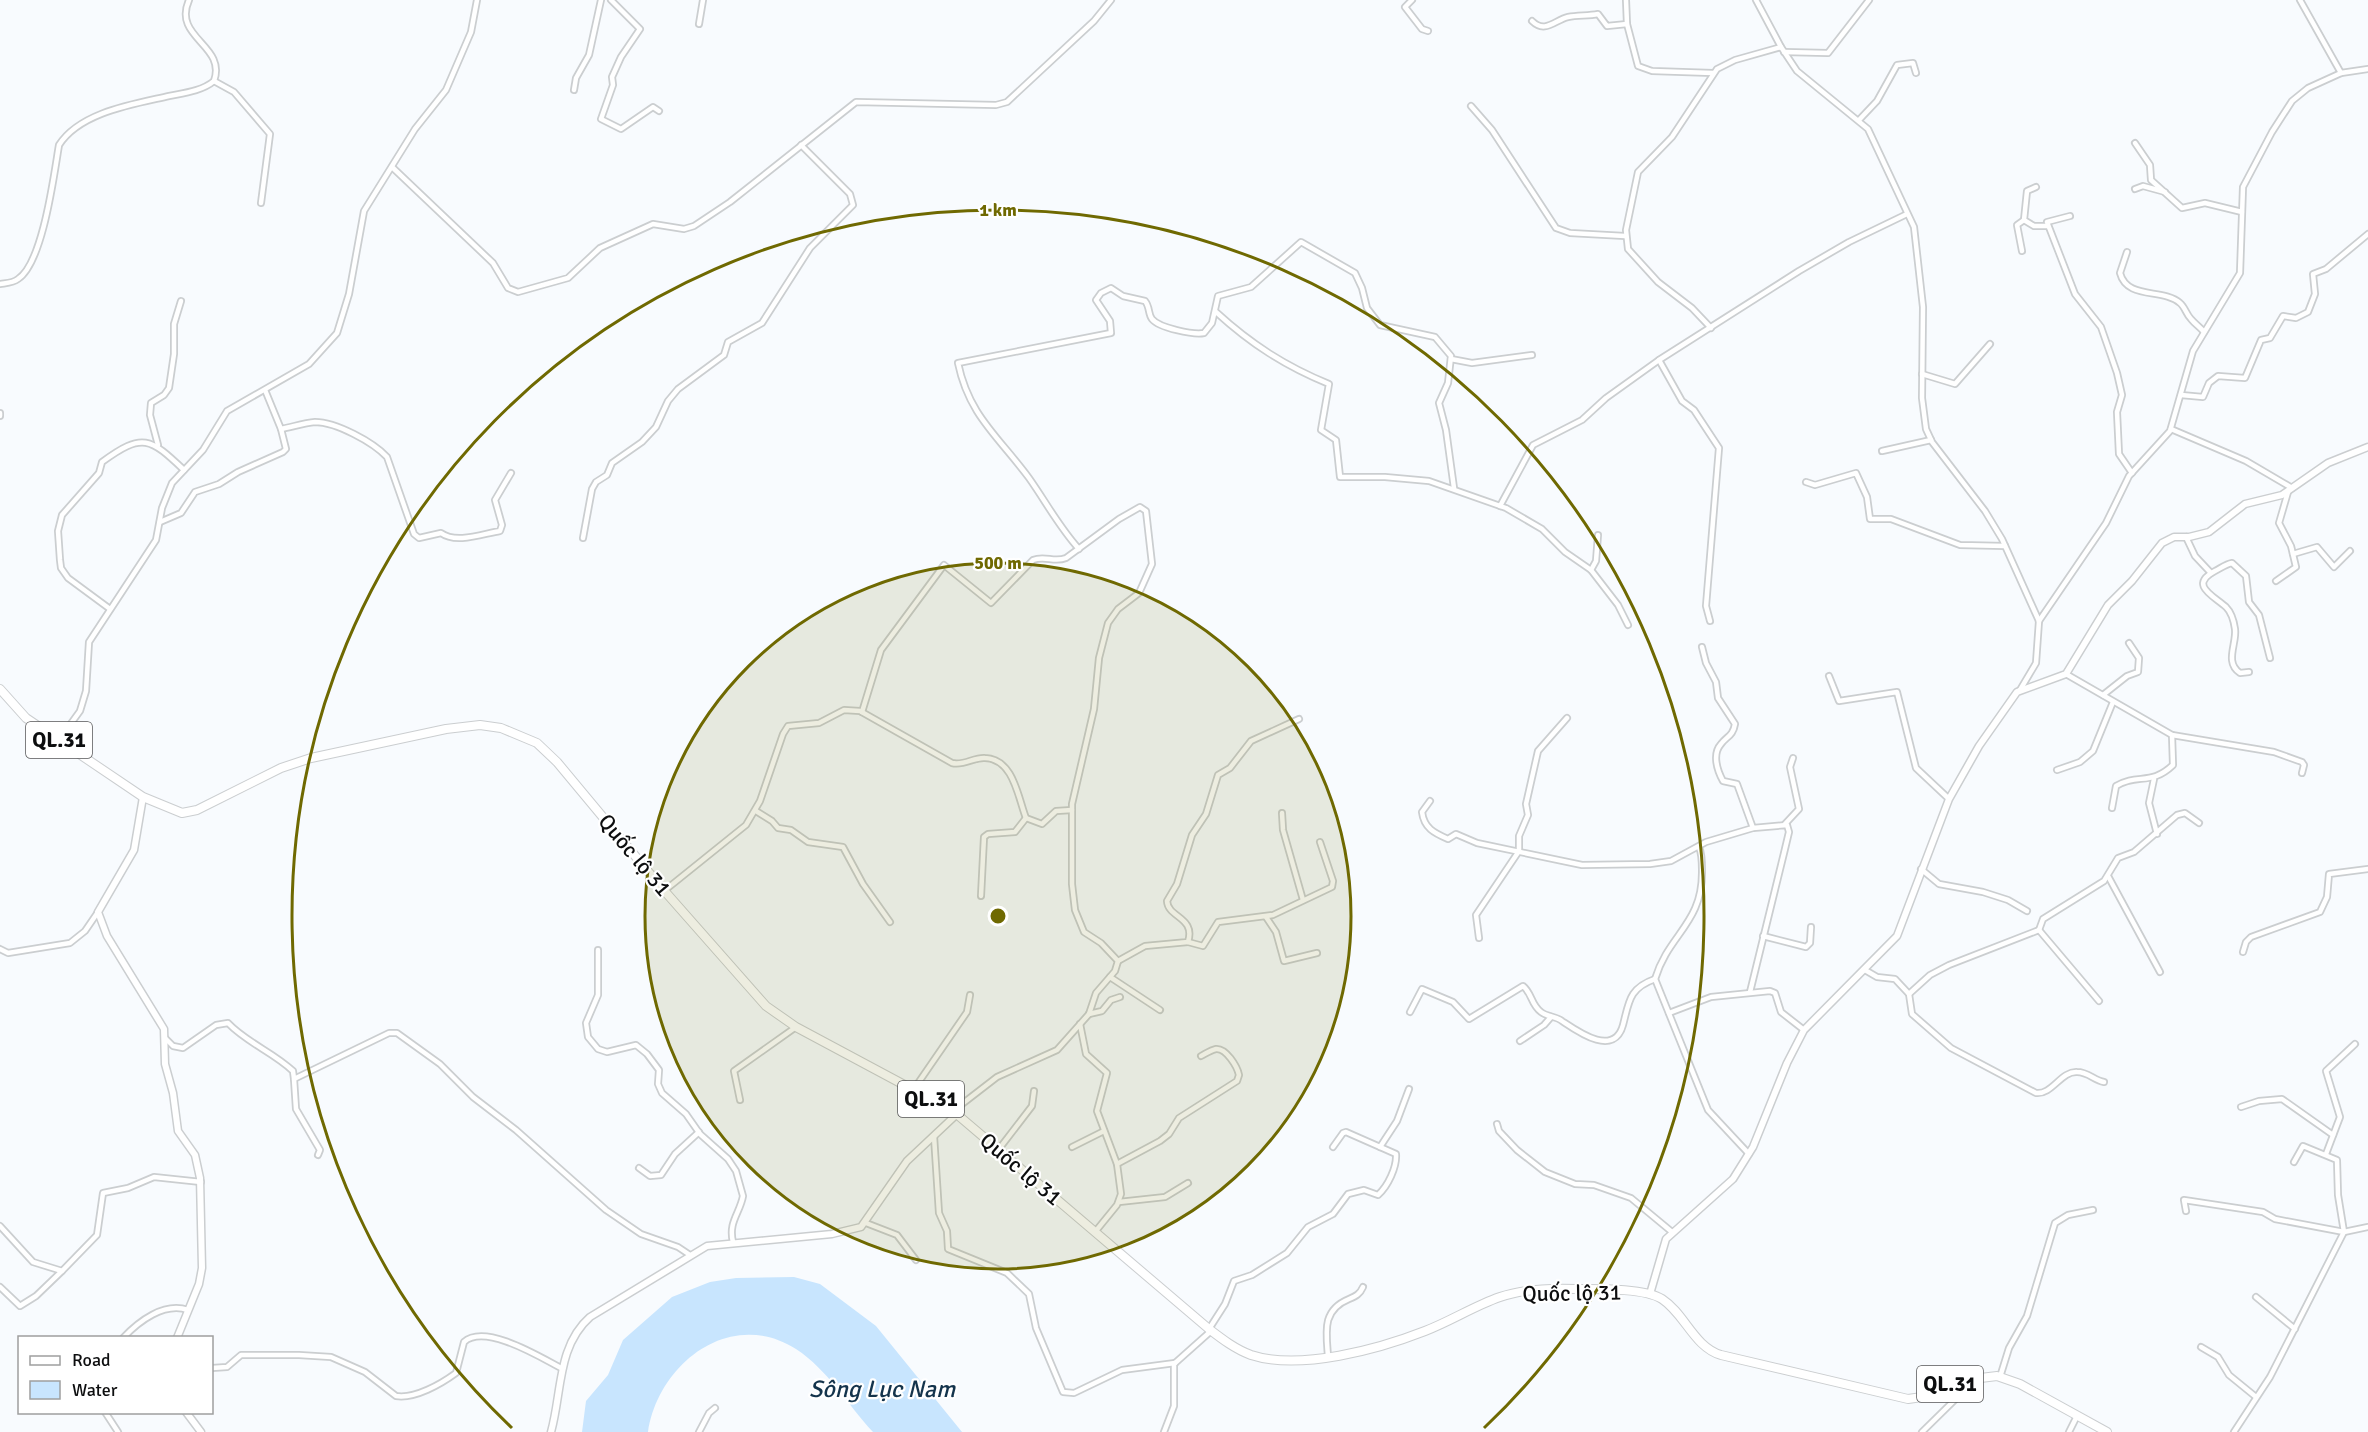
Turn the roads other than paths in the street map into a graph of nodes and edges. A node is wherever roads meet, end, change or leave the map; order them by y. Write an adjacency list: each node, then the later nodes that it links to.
1 (189, 0): 21 (street)
2 (477, 0): 28 (street)
3 (601, 0): 22 (street)
4 (611, 0): 24 (street)
5 (703, 0): 13 (street)
6 (1111, 0): 27 (street)
7 (1412, 0): 15 (street)
8 (1626, 0): 14 (street)
9 (1756, 0): 16 (street)
10 (1869, 0): 16 (street)
11 (2300, 0): 20 (street)
12 (1532, 21): 14 (street)
13 (699, 24)
14 (1627, 24): 18 (street)
15 (1428, 31)
16 (1782, 50): 18 (street); 25 (street)
17 (2368, 69): 20 (street)
18 (1713, 73): 39 (street)
19 (1916, 73): 25 (street)
20 (2341, 73): 33 (street)
21 (214, 81): 32 (street); 42 (street)
22 (574, 90)
23 (1471, 106): 39 (street)
24 (659, 111)
25 (1859, 120): 34 (street)
26 (2135, 143): 31 (street)
27 (801, 145): 28 (street); 70 (street)
28 (392, 167): 52 (street)
29 (2036, 188): 36 (street)
30 (2135, 189): 31 (street)
31 (2164, 192): 33 (street)
32 (261, 202)
33 (2242, 212): 46 (street)
34 (1907, 214): 45 (street); 51 (street)
35 (2070, 216): 37 (street)
36 (2024, 220): 37 (street); 40 (street)
37 (2048, 226): 62 (street)
38 (2368, 234): 53 (street)
39 (1625, 236): 45 (street)
40 (2022, 251)
41 (2127, 252): 46 (street)
42 (0, 284)
43 (181, 301): 57 (street)
44 (1216, 312): 49 (street); 64 (street); 72 (street)
45 (1711, 328): 50 (street)
46 (2204, 332): 53 (street)
47 (1990, 344): 51 (street)
48 (1532, 355): 49 (street)
49 (1451, 358): 64 (street)
50 (1659, 360): 66 (street); 79 (street)
51 (1922, 375): 56 (street)
52 (265, 390): 54 (street); 60 (street)
53 (2181, 395): 55 (street)
54 (282, 429): 61 (street); 67 (street)
55 (2171, 429): 62 (street); 65 (street)
56 (1931, 440): 59 (street); 71 (street)
57 (158, 446): 60 (street); 78 (street)
58 (2368, 447): 65 (street)
59 (1882, 451)
60 (184, 470): 67 (street)
61 (511, 473)
62 (2132, 473): 80 (street)
63 (1806, 482): 71 (street)
64 (1454, 488): 66 (street)
65 (2290, 490): 69 (street); 74 (street)
66 (1500, 506): 75 (street)
67 (160, 522): 78 (street)
68 (1598, 536): 75 (street)
69 (2187, 537): 76 (street); 86 (street)
70 (583, 538)
71 (2005, 546): 80 (street)
72 (1079, 549): 92 (street); 105 (street)
73 (2350, 551): 74 (street)
74 (2293, 554): 77 (street)
75 (1592, 570): 81 (street)
76 (2211, 573): 84 (street); 85 (street)
77 (2276, 581)
78 (110, 609): 96 (street)
79 (1710, 621)
80 (2039, 621): 89 (street)
81 (1628, 625)
82 (2129, 643): 90 (street)
83 (1702, 646): 111 (street)
84 (2270, 658)
85 (2249, 672)
86 (2066, 674): 89 (street); 90 (street)
87 (1829, 676): 102 (street)
88 (0, 689): 96 (highway, Quốc lộ 31 / QL.31)
89 (2020, 690): 102 (street)
90 (2103, 695): 91 (street)
91 (2113, 702): 95 (street); 98 (street)
92 (862, 712): 106 (street); 108 (street)
93 (1567, 718): 115 (street)
94 (1299, 719): 130 (street)
95 (2172, 735): 99 (street); 100 (street)
96 (59, 740): 101 (highway, Quốc lộ 31 / QL.31)
97 (1793, 758): 109 (street)
98 (2057, 770)
99 (2302, 773)
100 (2154, 779): 104 (street); 112 (street)
101 (143, 797): 119 (highway, Quốc lộ 31 / QL.31); 123 (street)
102 (1949, 799): 116 (street)
103 (1430, 801): 115 (street)
104 (2112, 808)
105 (1072, 810): 108 (street); 135 (street)
106 (756, 811): 119 (street); 125 (street)
107 (1282, 813): 121 (street)
108 (1026, 818): 120 (street)
109 (1785, 824): 111 (street); 128 (street)
110 (2199, 824): 112 (street)
111 (1753, 828): 114 (street)
112 (2157, 834): 118 (street)
113 (1320, 842): 121 (street)
114 (1699, 847): 115 (street); 139 (street)
115 (1519, 851): 129 (street)
116 (1921, 869): 122 (street); 136 (street)
117 (2368, 869): 133 (street)
118 (2108, 876): 127 (street); 137 (street)
119 (664, 891): 151 (highway, Quốc lộ 31 / QL.31)
120 (981, 896)
121 (1303, 900): 124 (street)
122 (2027, 911)
123 (98, 912): 131 (street); 153 (street)
124 (1266, 917): 130 (street); 134 (street)
125 (890, 922)
126 (1811, 927): 128 (street)
127 (2039, 930): 141 (street); 144 (street)
128 (1763, 936): 140 (street)
129 (1479, 938)
130 (1188, 942): 135 (street)
131 (0, 949)
132 (598, 950): 167 (street)
133 (2243, 952)
134 (1317, 953)
135 (1118, 961): 138 (street)
136 (1865, 970): 141 (street); 152 (street)
137 (2160, 972)
138 (1110, 977): 145 (street); 148 (street)
139 (1655, 979): 147 (street); 149 (street)
140 (1750, 992): 147 (street); 152 (street)
141 (1909, 994): 158 (street)
142 (970, 995): 159 (street)
143 (1120, 997): 148 (street)
144 (2099, 1001)
145 (1160, 1010)
146 (1410, 1012): 149 (street)
147 (1669, 1013): 174 (street)
148 (1089, 1014): 150 (street)
149 (1551, 1017): 154 (street)
150 (1080, 1024): 164 (street); 166 (street)
151 (796, 1027): 159 (highway, Quốc lộ 31 / QL.31); 162 (street)
152 (1804, 1030): 174 (street)
153 (165, 1038): 157 (street); 180 (street)
154 (1520, 1041)
155 (2355, 1044): 168 (street)
156 (1201, 1056): 178 (street)
157 (294, 1079): 176 (street); 192 (street)
158 (2104, 1082)
159 (914, 1089): 164 (highway, Quốc lộ 31 / QL.31)
160 (1409, 1089): 172 (street)
161 (1034, 1091): 173 (street)
162 (740, 1100)
163 (2241, 1107): 168 (street)
164 (955, 1113): 169 (street); 173 (highway, Quốc lộ 31 / QL.31)
165 (1497, 1125): 189 (street)
166 (1104, 1131): 170 (street); 178 (street)
167 (699, 1132): 179 (street); 191 (street)
168 (2333, 1135): 175 (street)
169 (934, 1136): 185 (street); 206 (street)
170 (1072, 1147)
171 (1333, 1147): 172 (street)
172 (1380, 1147): 201 (street)
173 (999, 1149): 188 (highway, Quốc lộ 31 / QL.31)
174 (1749, 1154): 189 (street)
175 (2325, 1154): 177 (street); 190 (street)
176 (318, 1155)
177 (2294, 1161)
178 (1117, 1164): 182 (street)
179 (639, 1168)
180 (201, 1182): 194 (street); 199 (street)
181 (1188, 1183): 182 (street)
182 (1119, 1202): 188 (street)
183 (2093, 1210): 210 (street)
184 (2186, 1211): 190 (street)
185 (866, 1223): 191 (street); 193 (street)
186 (0, 1226): 194 (street)
187 (2368, 1227): 190 (street)
188 (1095, 1232): 201 (highway, Quốc lộ 31 / QL.31)
189 (1672, 1232): 197 (street)
190 (2344, 1232): 200 (street)
191 (733, 1242): 192 (street)
192 (690, 1255): 208 (street)
193 (916, 1260)
194 (62, 1271): 195 (street)
195 (0, 1287)
196 (1363, 1287): 205 (street)
197 (1650, 1294): 205 (highway, Quốc lộ 31 / QL.31); 209 (highway, Quốc lộ 31 / QL.31)
198 (2256, 1297): 200 (street)
199 (188, 1310): 202 (street); 203 (street)
200 (2295, 1329): 211 (street)
201 (1210, 1330): 205 (highway, Quốc lộ 31 / QL.31); 206 (street)
202 (125, 1336)
203 (178, 1336)
204 (2201, 1347): 211 (street)
205 (1328, 1356)
206 (1175, 1363): 220 (street)
207 (213, 1368): 208 (street)
208 (561, 1368): 218 (street)
209 (1978, 1377): 210 (highway, Quốc lộ 31 / QL.31); 221 (street)
210 (2000, 1377): 215 (highway, Quốc lộ 31 / QL.31)
211 (2256, 1397): 224 (street)
212 (715, 1408): 219 (street)
213 (106, 1414): 216 (street)
214 (187, 1414): 217 (street)
215 (2077, 1416): 222 (street); 223 (highway, Quốc lộ 31 / QL.31)
216 (118, 1432)
217 (201, 1432)
218 (551, 1432)
219 (699, 1432)
220 (1164, 1432)
221 (1922, 1432)
222 (2069, 1432)
223 (2107, 1432)
224 (2234, 1432)

